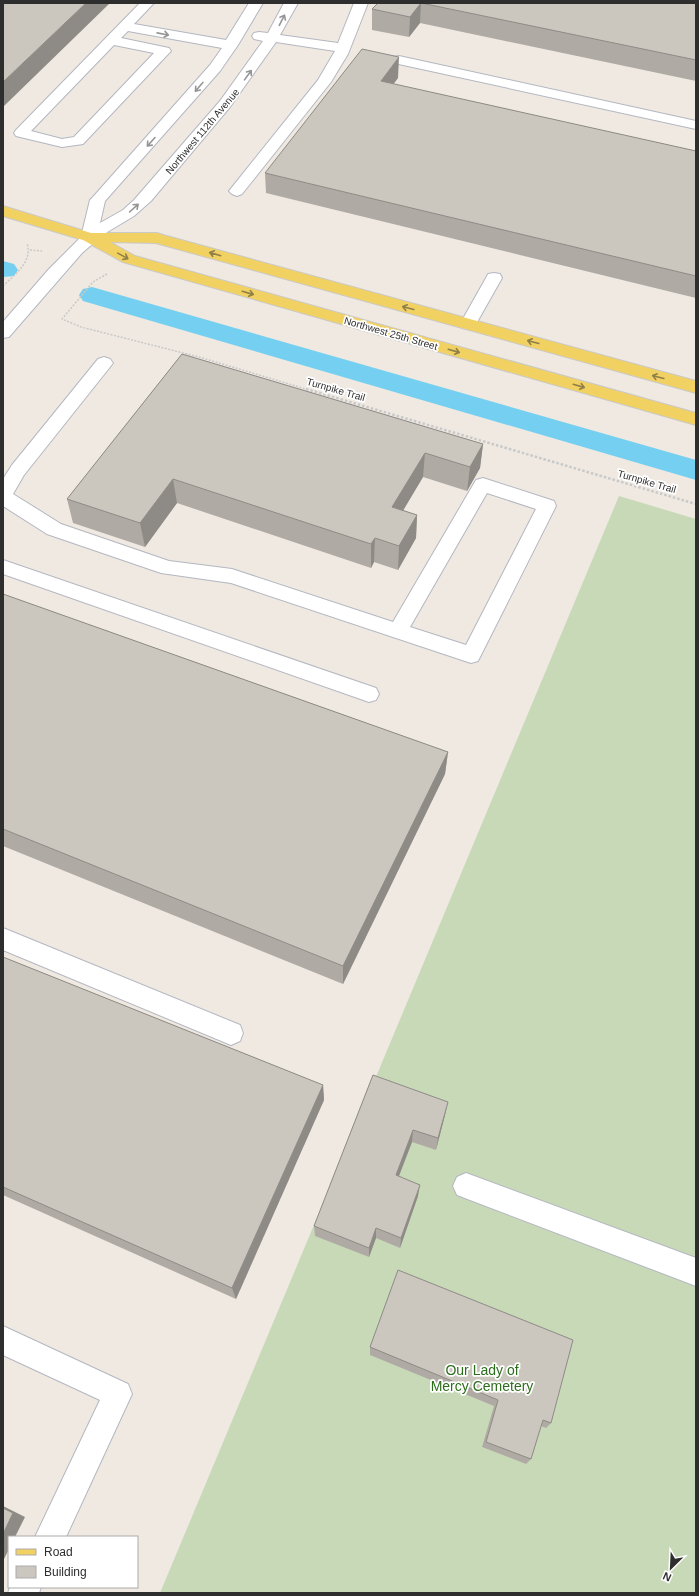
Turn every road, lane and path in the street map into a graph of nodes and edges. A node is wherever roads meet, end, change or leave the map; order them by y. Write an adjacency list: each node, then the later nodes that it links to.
1 (256, 3): 7 (street)
2 (291, 3): 8 (street, Northwest 112th Avenue, one-way to 2)
3 (361, 3): 10 (street)
4 (145, 11): 5 (street)
5 (125, 26): 7 (street, one-way to 7); 9 (street)
6 (224, 28): 7 (street)
7 (237, 36): 8 (street); 15 (street, one-way to 15)
8 (273, 37): 10 (street); 15 (street, Northwest 112th Avenue, one-way to 8)
9 (111, 40): 9 (street)
10 (343, 48): 13 (street)
11 (399, 60): 12 (street)
12 (696, 125)
13 (237, 191)
14 (3, 211): 15 (main road, Northwest 25th Street)
15 (89, 237): 22 (main road, Northwest 25th Street, one-way to 15); 23 (street, Northwest 112th Avenue); 26 (main road, Northwest 25th Street, one-way to 26)
16 (27, 243): 17 (path)
17 (30, 250): 18 (path); 21 (path)
18 (35, 250)
19 (109, 273): 28 (path, Turnpike Trail)
20 (494, 278): 22 (street)
21 (3, 286)
22 (468, 324): 25 (main road, Northwest 25th Street, one-way to 22)
23 (3, 333)
24 (104, 363): 27 (street)
25 (696, 388)
26 (696, 419)
27 (3, 496): 30 (street)
28 (696, 504)
29 (3, 567): 31 (street)
30 (398, 631): 30 (street)
31 (369, 694)
32 (3, 939): 33 (street)
33 (231, 1033)
34 (466, 1186): 35 (street)
35 (696, 1272)
36 (3, 1340): 37 (street)
37 (50, 1536)

